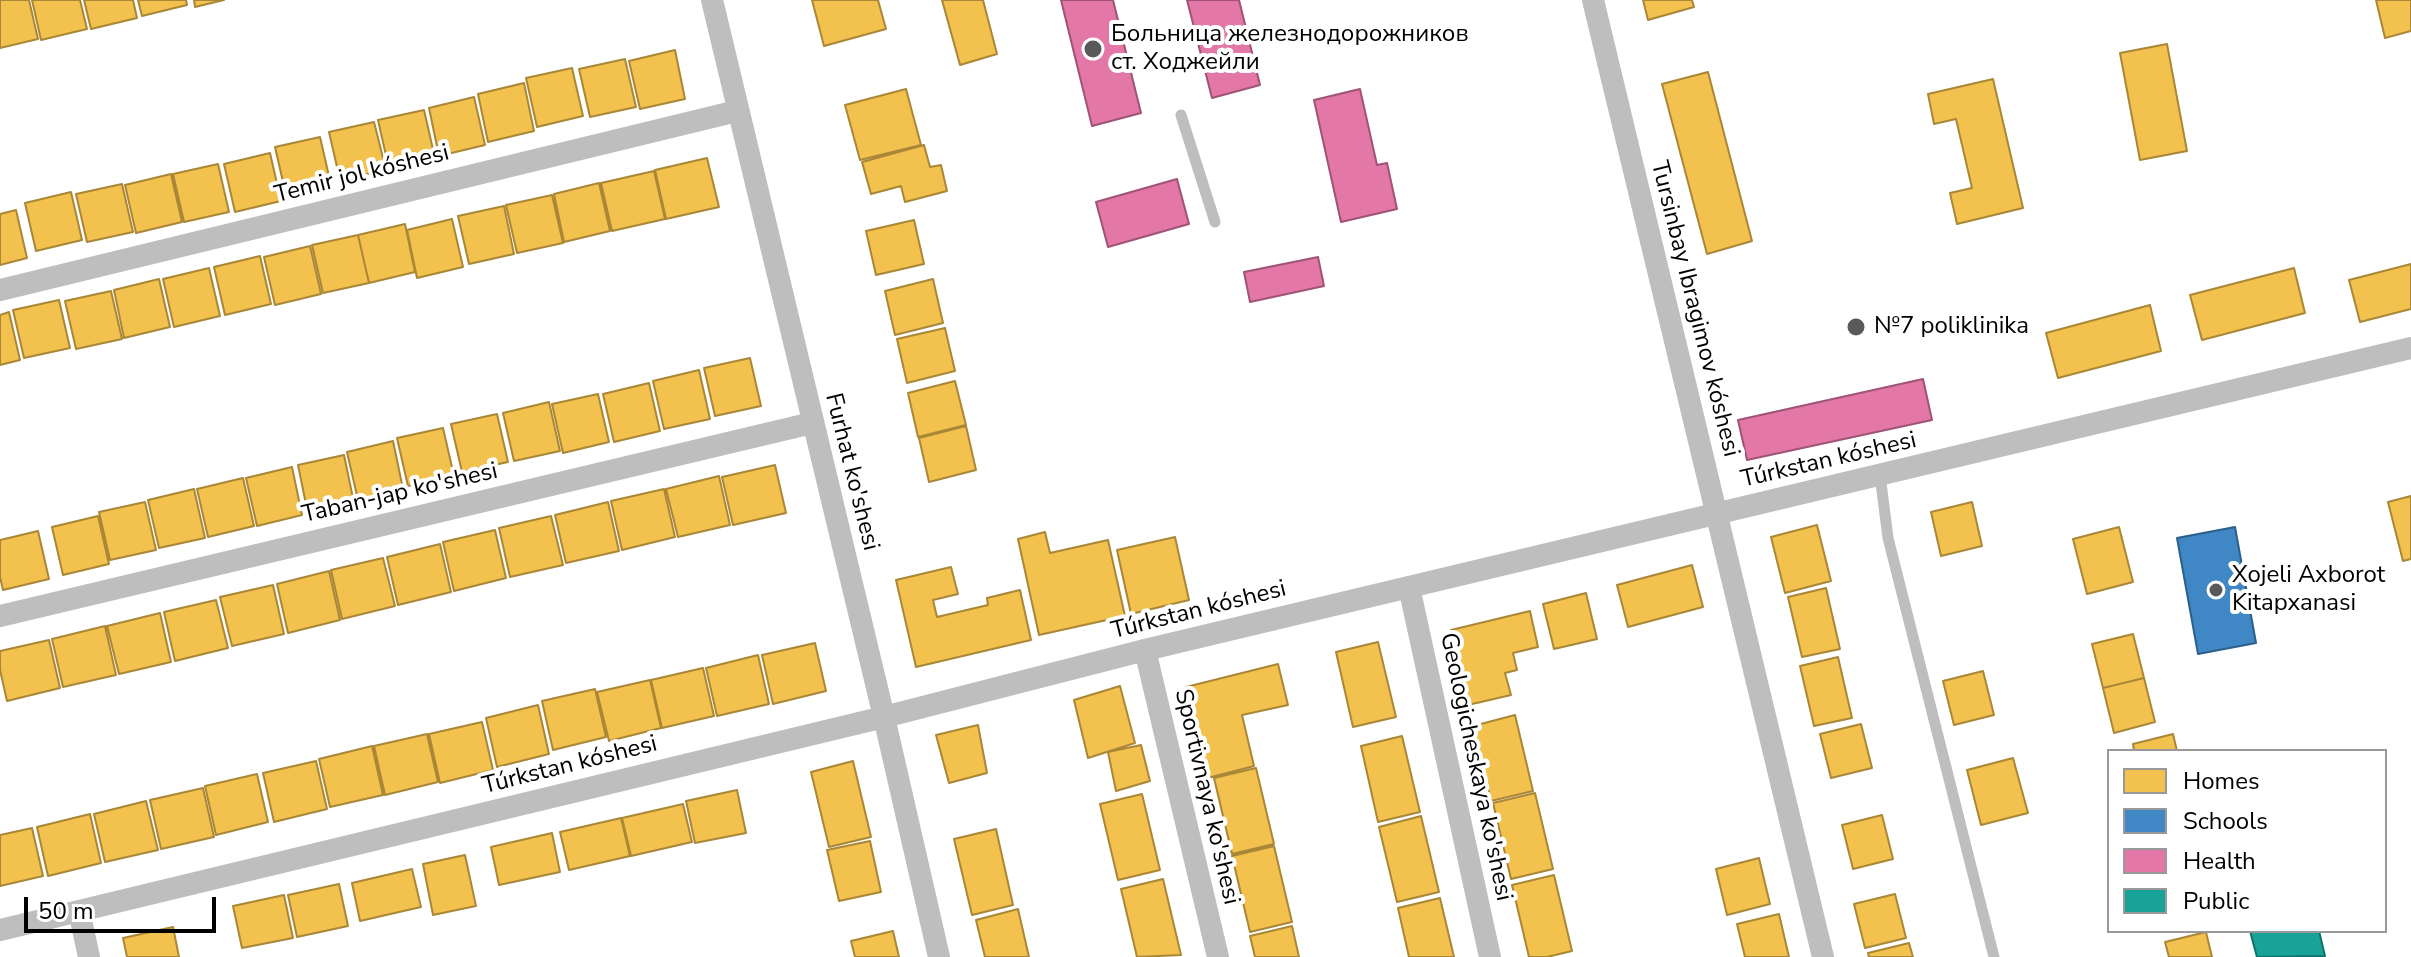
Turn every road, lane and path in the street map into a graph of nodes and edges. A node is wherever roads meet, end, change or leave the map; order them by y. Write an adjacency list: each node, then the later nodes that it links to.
1 (712, 0): 3 (street, Furhat ko'shesi)
2 (1593, 0): 10 (street, Tursinbay Ibragimov kóshesi)
3 (737, 111): 6 (street, Temir jol kóshesi); 8 (street, Furhat ko'shesi)
4 (1181, 115): 5 (lane)
5 (1215, 222)
6 (0, 290)
7 (2411, 348): 9 (street, Túrkstan kóshesi)
8 (812, 423): 12 (street, Taban-jap ko'shesi); 14 (street, Furhat ko'shesi)
9 (1880, 475): 10 (street, Túrkstan kóshesi); 22 (lane)
10 (1717, 514): 11 (street, Túrkstan kóshesi); 21 (street, Tursinbay Ibragimov kóshesi)
11 (1409, 587): 13 (street, Túrkstan kóshesi); 20 (street, Geologicheskaya ko'shesi)
12 (0, 616)
13 (1145, 650): 14 (street, Túrkstan kóshesi); 19 (street, Sportivnaya ko'shesi)
14 (884, 717): 15 (street, Túrkstan kóshesi); 18 (street, Furhat ko'shesi)
15 (79, 911): 16 (street, Túrkstan kóshesi); 17 (street)
16 (0, 930)
17 (89, 957)
18 (939, 957)
19 (1218, 957)
20 (1490, 957)
21 (1823, 957)
22 (1994, 957)

